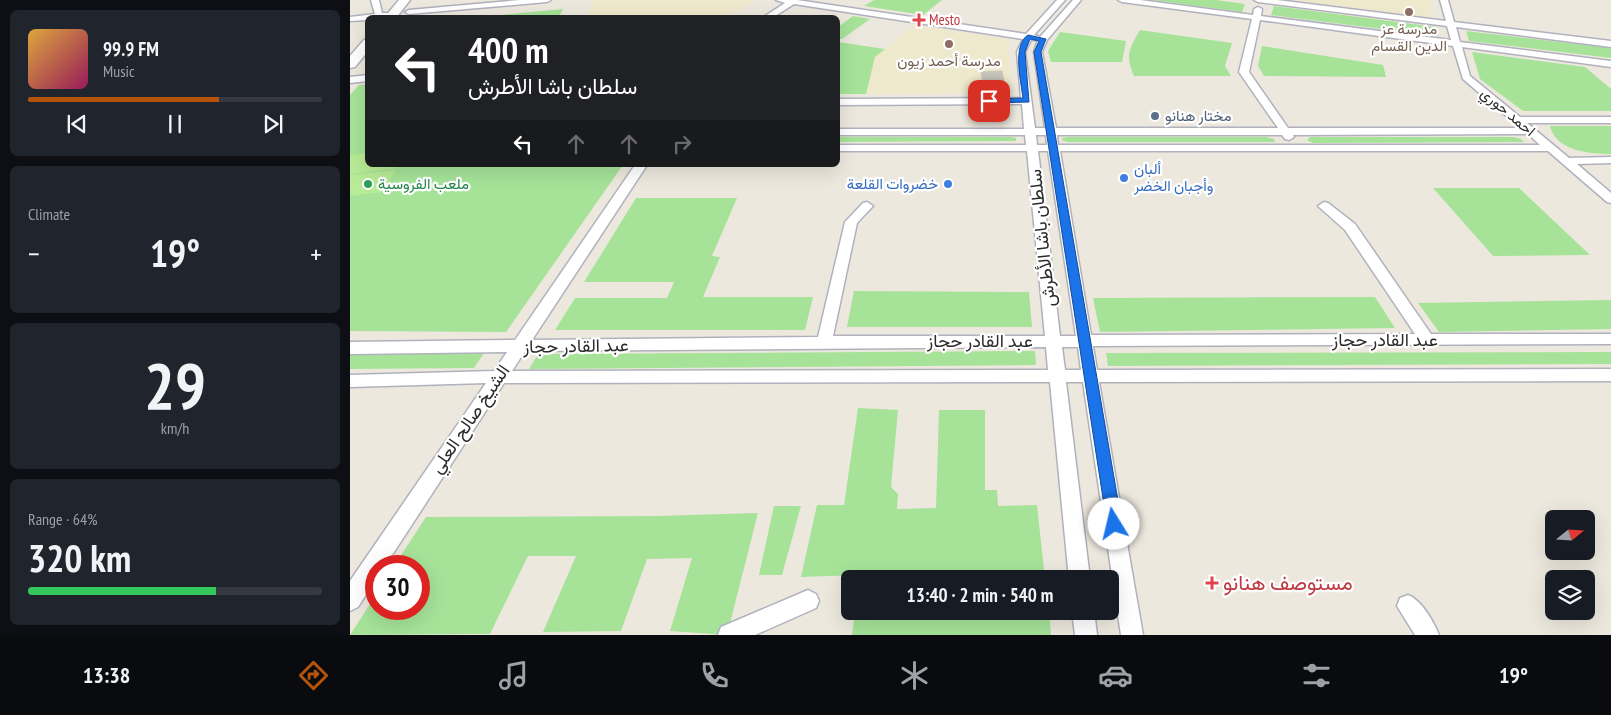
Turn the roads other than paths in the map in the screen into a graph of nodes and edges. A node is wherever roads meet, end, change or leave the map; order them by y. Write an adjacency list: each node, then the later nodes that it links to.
1 (375, 0): 12 (street)
2 (405, 0): 13 (street)
3 (420, 0): 14 (street)
4 (547, 0): 14 (street)
5 (780, 0): 11 (street)
6 (1061, 0): 20 (street, سلطان باشا الأطرش)
7 (1077, 0): 20 (street, سلطان باشا الأطرش)
8 (1122, 0): 17 (street)
9 (1260, 0): 17 (street); 19 (street)
10 (1444, 0): 19 (street, احمد حوري)
11 (794, 1): 15 (street); 20 (street)
12 (385, 15)
13 (387, 15)
14 (407, 15)
15 (771, 15)
16 (365, 18): 18 (street)
17 (1256, 18): 21 (street); 37 (street)
18 (350, 19)
19 (1450, 24): 21 (street, احمد حوري); 22 (street)
20 (1035, 38): 29 (street, سلطان باشا الأطرش); 36 (street, سلطان باشا الأطرش)
21 (1456, 44): 26 (street); 31 (street, احمد حوري)
22 (1611, 44)
23 (365, 46): 25 (street)
24 (365, 62): 28 (street)
25 (350, 64)
26 (1611, 64)
27 (365, 78): 28 (street)
28 (350, 79)
29 (1027, 101): 30 (street); 35 (street, سلطان باشا الأطرش)
30 (840, 102)
31 (1516, 120): 32 (street); 33 (street, احمد حوري)
32 (1611, 120)
33 (1530, 131): 37 (street); 42 (street, احمد حوري)
34 (840, 132): 35 (street)
35 (1030, 132): 36 (street); 39 (street, سلطان باشا الأطرش)
36 (1051, 132): 37 (street); 40 (street, سلطان باشا الأطرش)
37 (1285, 132): 41 (street)
38 (840, 148): 39 (street)
39 (1032, 148): 40 (street); 51 (street, سلطان باشا الأطرش)
40 (1053, 148): 41 (street); 52 (street, سلطان باشا الأطرش)
41 (1296, 148): 42 (street)
42 (1550, 148): 43 (street, احمد حوري)
43 (1565, 160): 44 (street); 46 (street, احمد حوري)
44 (1611, 160)
45 (640, 167): 54 (street, الشيخ صالح العلي)
46 (1611, 199)
47 (867, 206): 53 (street)
48 (1324, 206): 50 (street)
49 (1611, 339): 50 (street, عبد القادر حجاز)
50 (1427, 340): 52 (street, عبد القادر حجاز)
51 (1053, 341): 52 (street, عبد القادر حجاز); 53 (street, عبد القادر حجاز); 57 (street, سلطان باشا الأطرش)
52 (1085, 341): 58 (street, سلطان باشا الأطرش)
53 (824, 342): 54 (street, عبد القادر حجاز)
54 (519, 347): 55 (street, عبد القادر حجاز); 59 (street, الشيخ صالح العلي)
55 (350, 348)
56 (1611, 374): 58 (street, عبد القادر حجاز)
57 (1057, 375): 58 (street, عبد القادر حجاز); 59 (street, عبد القادر حجاز); 61 (street, سلطان باشا الأطرش)
58 (1090, 375): 68 (street, سلطان باشا الأطرش)
59 (498, 377): 60 (street, عبد القادر حجاز); 62 (street, الشيخ صالح العلي)
60 (350, 381)
61 (1079, 570)
62 (350, 600)
63 (808, 601): 66 (street)
64 (1408, 606): 69 (street)
65 (1084, 620): 67 (street)
66 (729, 635)
67 (1086, 635)
68 (1132, 635)
69 (1428, 635)

